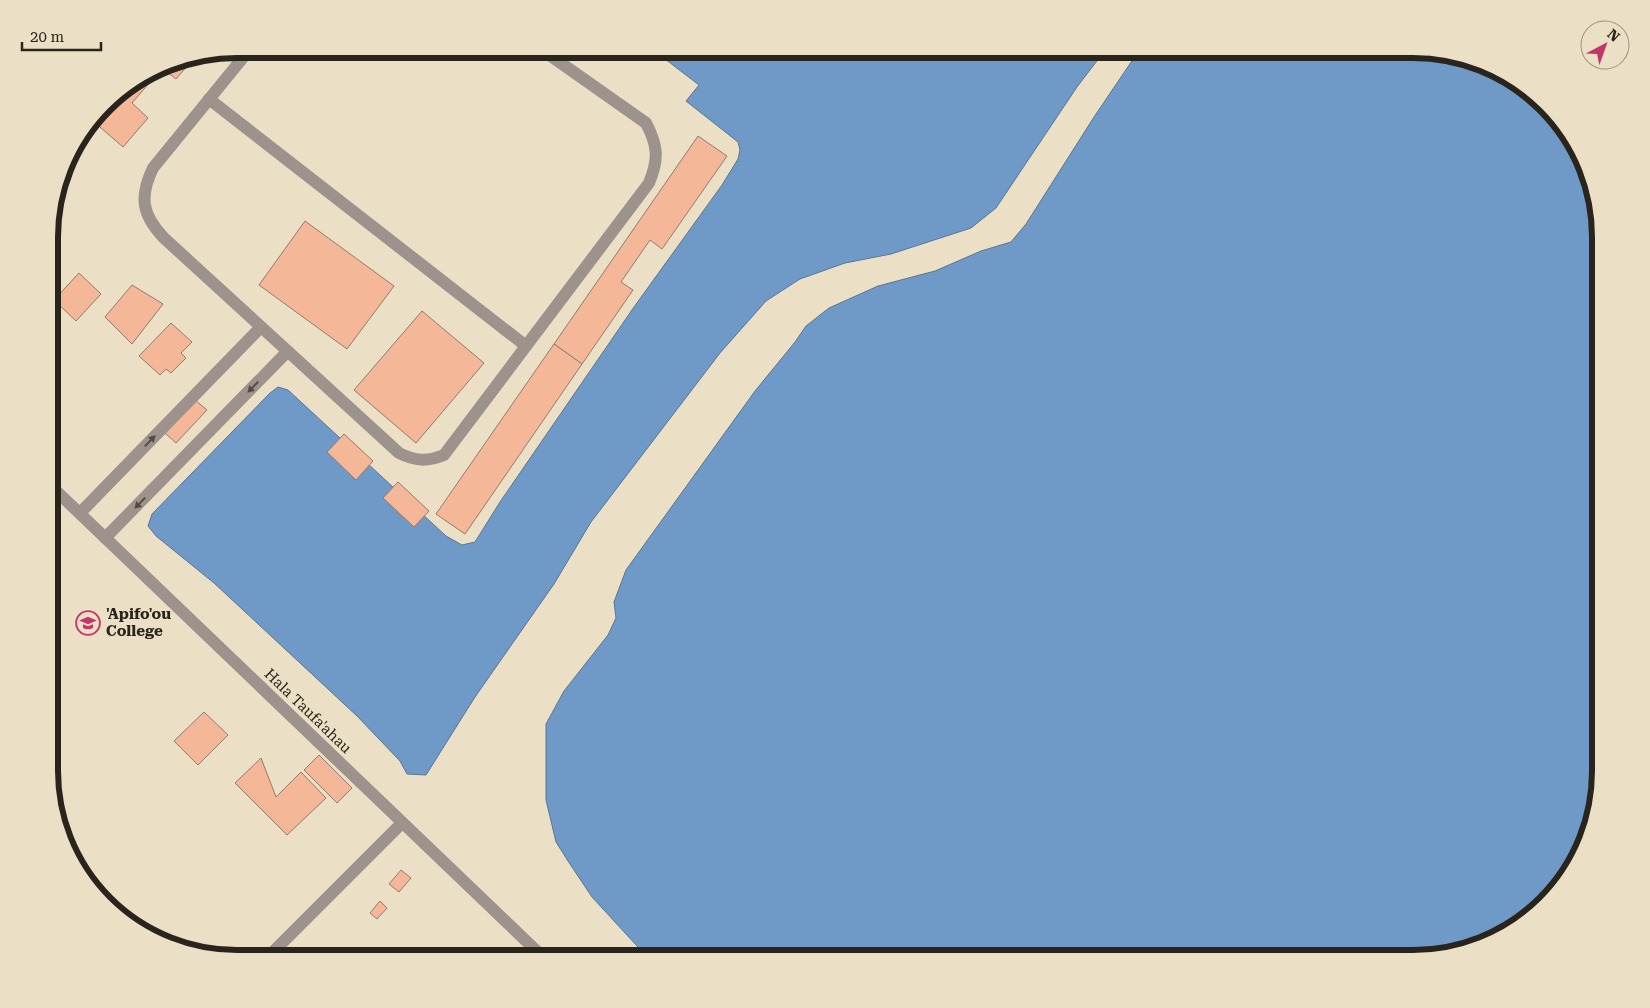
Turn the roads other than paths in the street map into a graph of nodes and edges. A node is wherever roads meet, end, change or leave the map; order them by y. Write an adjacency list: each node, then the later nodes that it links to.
1 (243, 58): 3 (street)
2 (554, 58): 5 (street)
3 (209, 99): 4 (street); 5 (street)
4 (261, 327): 6 (street); 8 (street, one-way to 4)
5 (526, 346): 6 (street)
6 (287, 352): 9 (street, one-way to 9)
7 (58, 492): 8 (street, Hala Taufa'ahau)
8 (80, 513): 9 (street, Hala Taufa'ahau)
9 (105, 538): 10 (street, Hala Taufa'ahau)
10 (402, 823): 11 (street); 12 (street, Hala Taufa'ahau)
11 (275, 950)
12 (536, 950)

